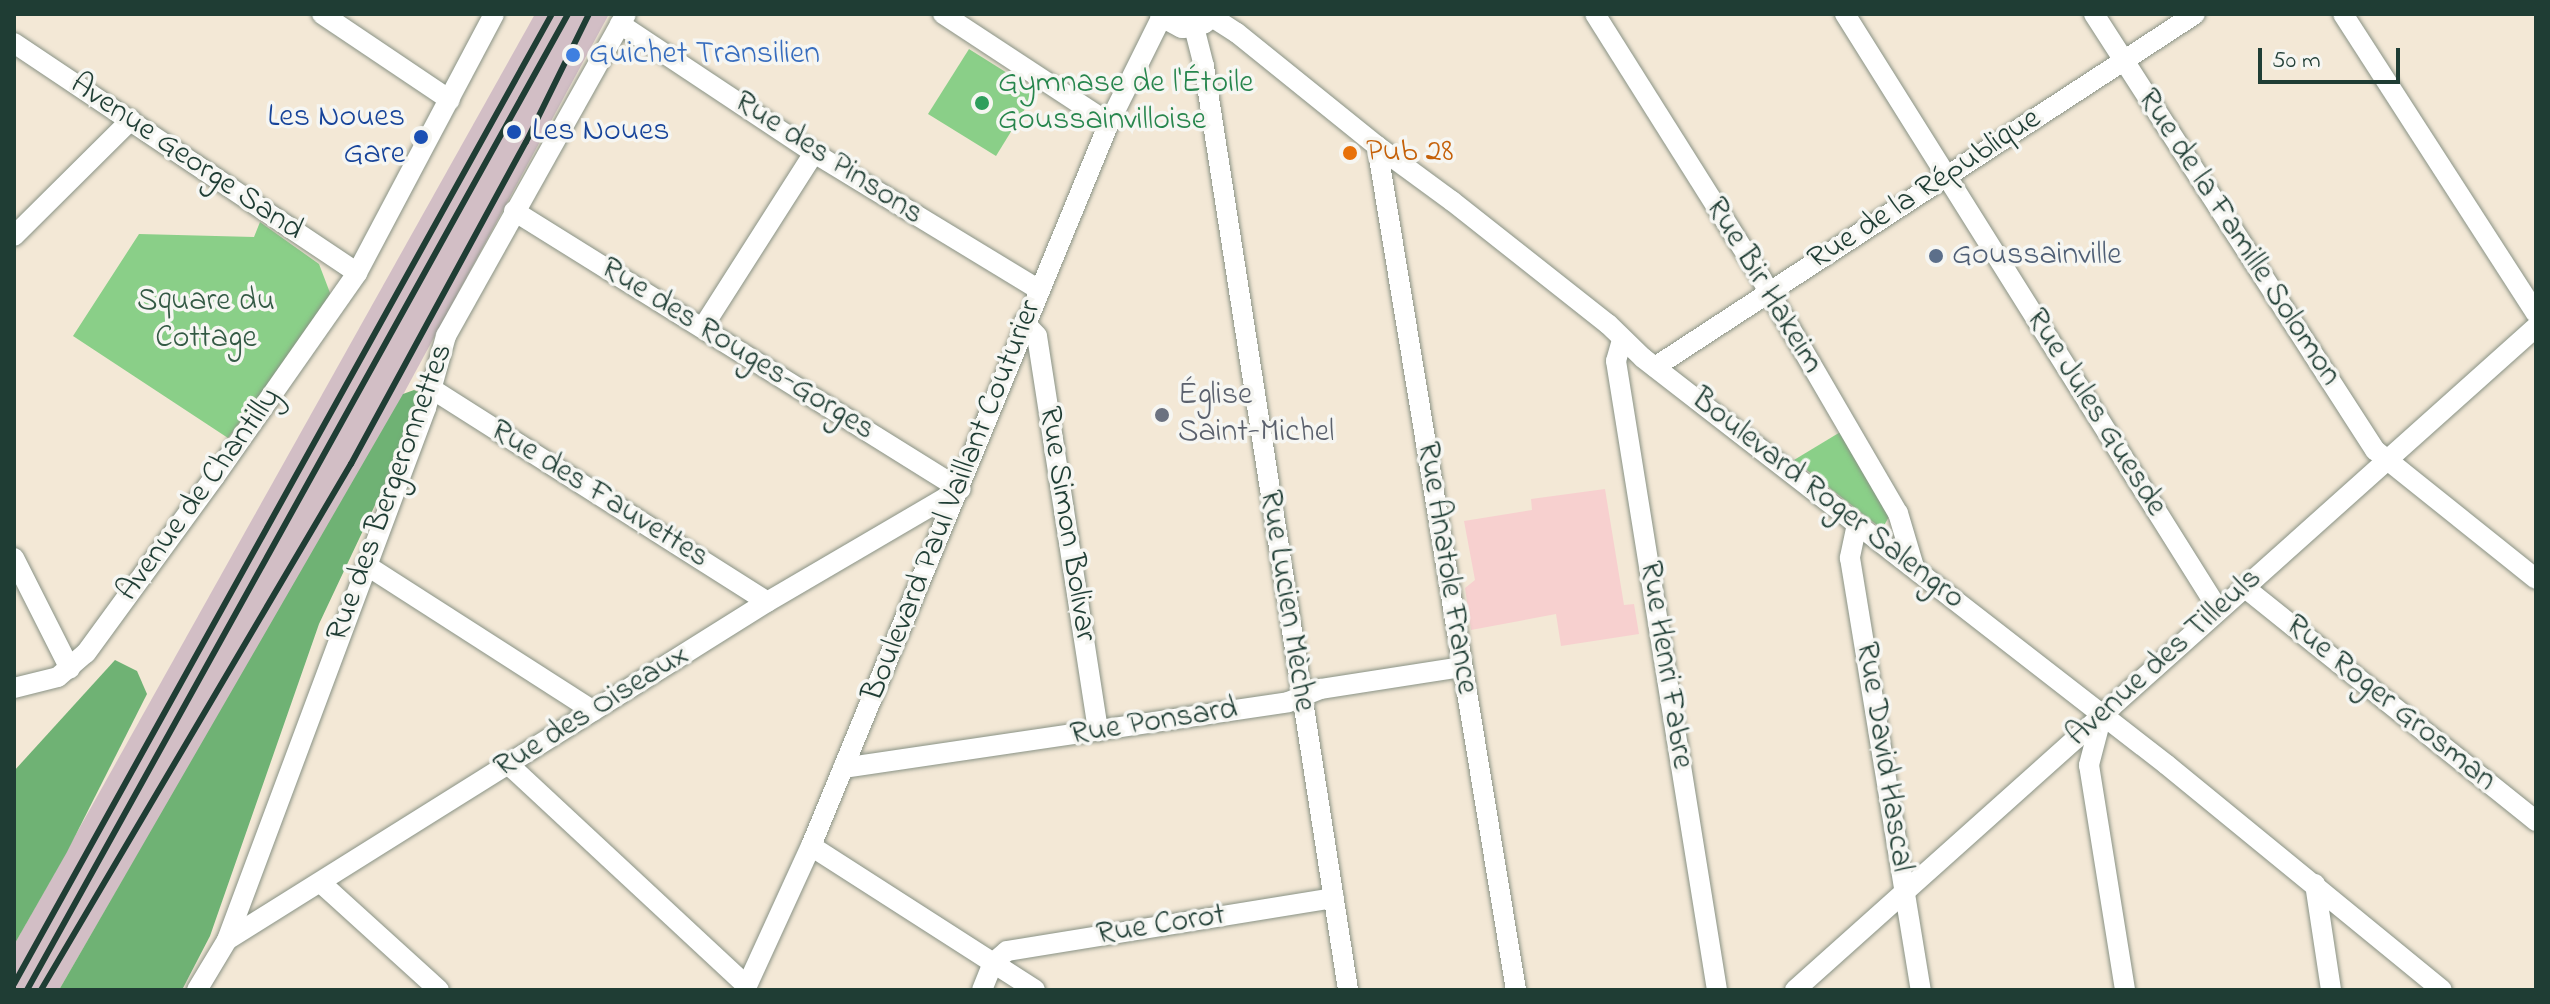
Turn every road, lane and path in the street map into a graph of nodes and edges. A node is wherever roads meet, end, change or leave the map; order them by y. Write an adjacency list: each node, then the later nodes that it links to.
1 (322, 14): 14 (street)
2 (494, 14): 14 (street, Avenue de Chantilly)
3 (943, 14): 16 (street)
4 (1164, 14): 10 (street); 16 (street, Boulevard Paul Vaillant Couturier)
5 (1595, 14): 24 (street, Rue Bir Hakeim)
6 (1845, 14): 19 (street, Rue Jules Guesde)
7 (2094, 14): 13 (street, Rue de la Famille Solomon)
8 (2195, 14): 13 (street, Rue de la République)
9 (2343, 14): 25 (street)
10 (1204, 17): 17 (street, Boulevard Roger Salengro); 45 (street, Rue Lucien Mèche)
11 (623, 19): 18 (street, Rue des Pinsons); 20 (street, Rue des Bergeronnettes)
12 (14, 43): 15 (street, Avenue George Sand)
13 (2124, 61): 19 (street, Rue de la République); 32 (street, Rue de la Famille Solomon)
14 (450, 100): 22 (street, Avenue de Chantilly)
15 (131, 120): 21 (street); 22 (street, Avenue George Sand)
16 (1109, 123): 23 (street, Boulevard Paul Vaillant Couturier)
17 (1377, 146): 29 (street, Boulevard Roger Salengro); 42 (street, Rue Anatole France)
18 (814, 153): 23 (street, Rue des Pinsons); 27 (street)
19 (1946, 175): 24 (street, Rue de la République); 41 (street, Rue Jules Guesde)
20 (514, 211): 27 (street, Rue des Rouges-Gorges); 31 (street, Rue des Bergeronnettes)
21 (14, 236)
22 (357, 273): 43 (street, Avenue de Chantilly)
23 (1039, 290): 26 (street, Boulevard Paul Vaillant Couturier)
24 (1770, 292): 30 (street, Rue de la République); 37 (street, Rue Bir Hakeim)
25 (2536, 313)
26 (1024, 322): 33 (street, Boulevard Paul Vaillant Couturier); 48 (street, Rue Simon Bolivar)
27 (703, 327): 33 (street, Rue des Rouges-Gorges)
28 (2536, 327): 32 (street, Avenue des Tilleuls)
29 (1622, 340): 30 (street, Boulevard Roger Salengro); 66 (street, Rue Henri Fabre)
30 (1655, 367): 34 (street, Boulevard Roger Salengro)
31 (432, 389): 36 (street, Rue des Bergeronnettes); 40 (street, Rue des Fauvettes)
32 (2387, 458): 38 (street, Rue de la Famille Solomon); 39 (street, Avenue des Tilleuls)
33 (960, 489): 40 (street, Rue des Oiseaux); 50 (street, Boulevard Paul Vaillant Couturier)
34 (1857, 524): 37 (street, Boulevard Roger Salengro); 55 (street, Rue David Hascal)
35 (14, 558): 43 (street)
36 (366, 565): 46 (street); 57 (street, Rue des Bergeronnettes)
37 (1914, 567): 47 (street, Boulevard Roger Salengro)
38 (2536, 579)
39 (2244, 587): 41 (street, Avenue des Tilleuls); 51 (street, Rue Roger Grosman)
40 (767, 602): 46 (street, Rue des Oiseaux)
41 (2218, 609): 47 (street, Avenue des Tilleuls)
42 (1462, 667): 45 (street, Rue Ponsard); 65 (street, Rue Anatole France)
43 (70, 669): 44 (street, Avenue de Chantilly)
44 (14, 688)
45 (1301, 696): 48 (street, Rue Ponsard); 56 (street, Rue Lucien Mèche)
46 (593, 711): 49 (street, Rue des Oiseaux)
47 (2102, 715): 54 (street, Boulevard Roger Salengro); 55 (street, Avenue des Tilleuls); 69 (street)
48 (1098, 731): 50 (street, Rue Ponsard)
49 (508, 764): 53 (street, Rue des Oiseaux); 59 (street)
50 (843, 768): 52 (street, Boulevard Paul Vaillant Couturier)
51 (2536, 821)
52 (811, 846): 58 (street); 59 (street, Boulevard Paul Vaillant Couturier)
53 (321, 883): 57 (street, Rue des Oiseaux); 61 (street)
54 (2315, 884): 70 (street); 71 (street, Boulevard Roger Salengro)
55 (1905, 891): 67 (street, Avenue des Tilleuls); 68 (street, Rue David Hascal)
56 (1334, 898): 58 (street, Rue Corot); 64 (street, Rue Lucien Mèche)
57 (227, 940): 60 (street, Rue des Bergeronnettes)
58 (993, 963): 62 (street); 63 (street)
59 (746, 988)
60 (197, 990)
61 (439, 990)
62 (982, 990)
63 (1035, 990)
64 (1348, 990)
65 (1516, 990)
66 (1717, 990)
67 (1795, 990)
68 (1921, 990)
69 (2125, 990)
70 (2331, 990)
71 (2442, 990)

